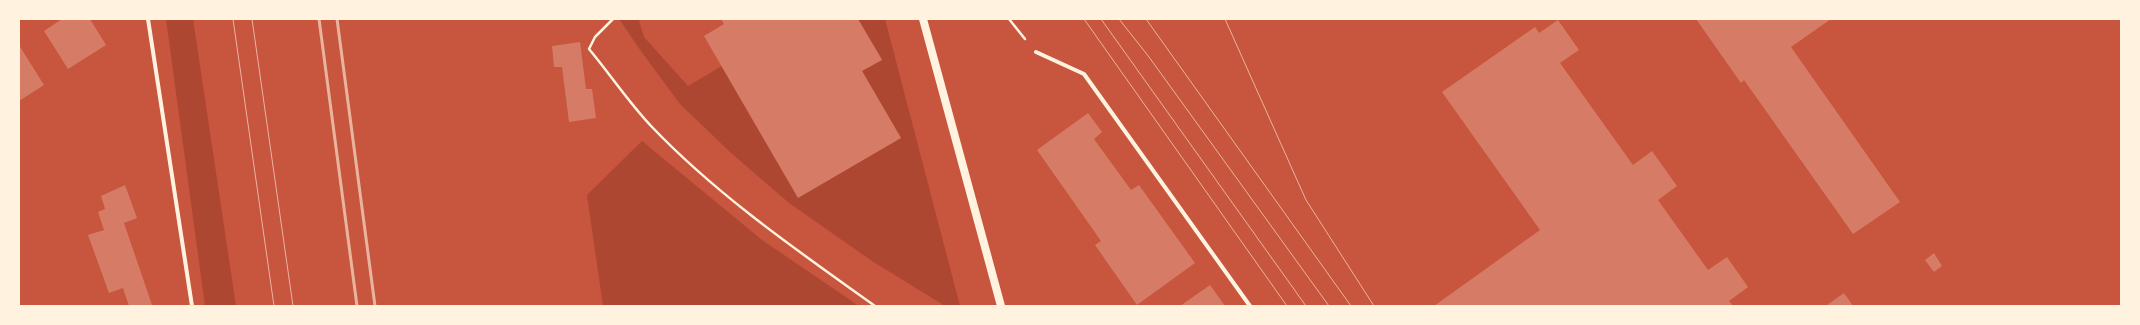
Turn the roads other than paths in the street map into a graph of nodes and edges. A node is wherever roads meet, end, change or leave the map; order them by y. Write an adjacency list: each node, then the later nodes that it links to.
1 (148, 19): 4 (street)
2 (923, 19): 5 (main road)
3 (1036, 52): 6 (street)
4 (192, 306)
5 (1001, 306)
6 (1250, 306)

